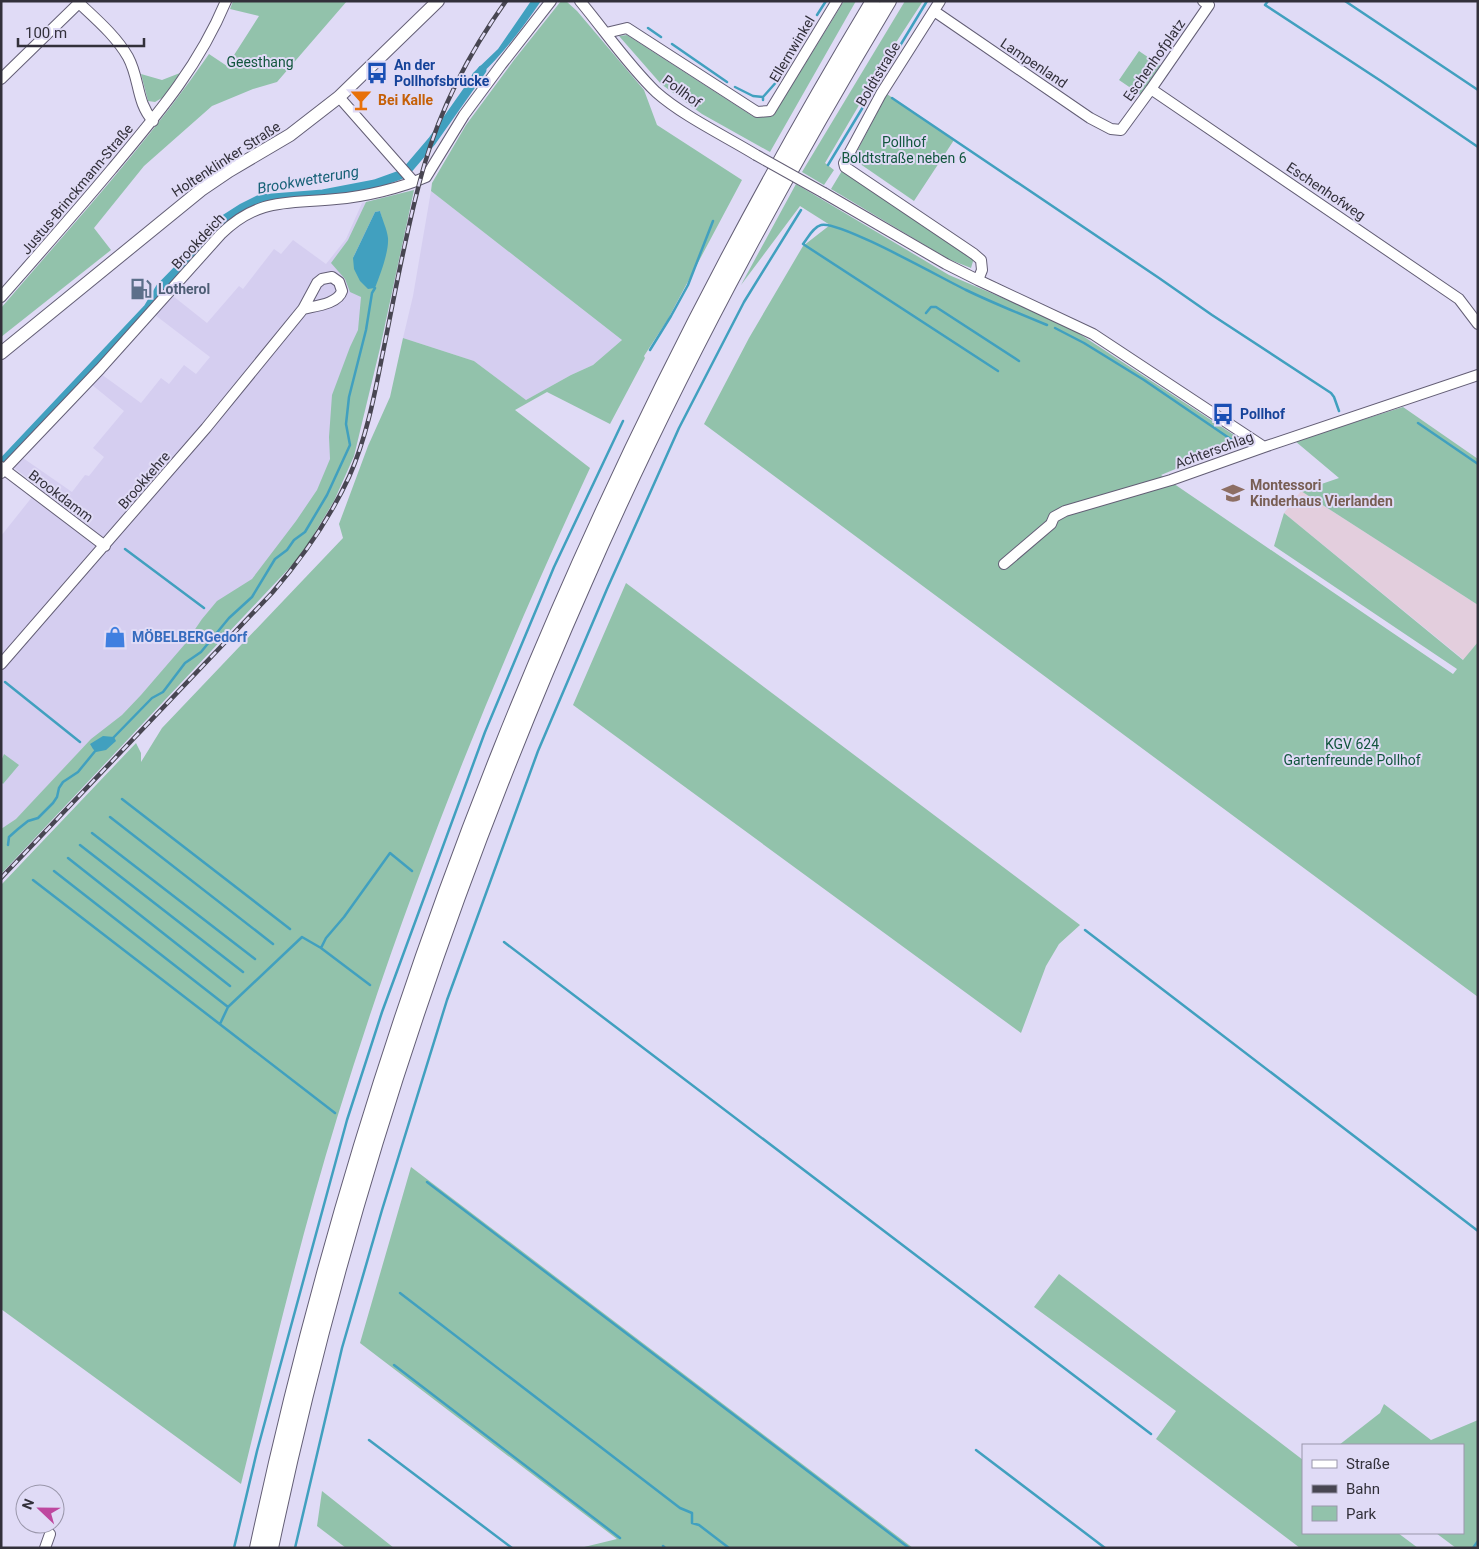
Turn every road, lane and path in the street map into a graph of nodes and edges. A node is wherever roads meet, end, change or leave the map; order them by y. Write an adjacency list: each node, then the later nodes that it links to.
1 (226, 1): 17 (street, Justus-Brinckmann-Straße)
2 (438, 1): 15 (main road, Holtenklinker Straße)
3 (551, 1): 19 (street, Brookdeich)
4 (580, 1): 12 (street, Pollhof)
5 (837, 1): 16 (street, Ellernwinkel)
6 (873, 1): 33 (highway)
7 (890, 1): 34 (highway)
8 (940, 1): 11 (street, Boldtstraße)
9 (76, 3): 13 (street); 17 (street, Justus-Brinckmann-Straße)
10 (1206, 3): 14 (street, Eschenhofplatz)
11 (934, 11): 18 (street, Lampenland); 20 (street, Boldtstraße)
12 (606, 33): 16 (street, Pollhof); 20 (street, Pollhof, bridge)
13 (1, 79)
14 (1151, 89): 18 (street, Eschenhofplatz); 23 (street, Eschenhofweg)
15 (339, 97): 19 (street); 24 (main road, Holtenklinker Straße)
16 (770, 111)
17 (153, 121): 21 (street, Justus-Brinckmann-Straße)
18 (1121, 130)
19 (407, 175): 27 (street, Brookdeich)
20 (978, 280): 26 (street)
21 (1, 297)
22 (303, 309): 28 (street, Brookkehre)
23 (1478, 324)
24 (1, 352)
25 (1478, 375): 26 (street, Achterschlag)
26 (1264, 447): 29 (street, Achterschlag)
27 (2, 469): 28 (street, Brookdamm)
28 (105, 546): 30 (street, Brookkehre)
29 (1004, 564)
30 (1, 664)
31 (50, 1534): 32 (street)
32 (45, 1548)
33 (256, 1548)
34 (271, 1548)

